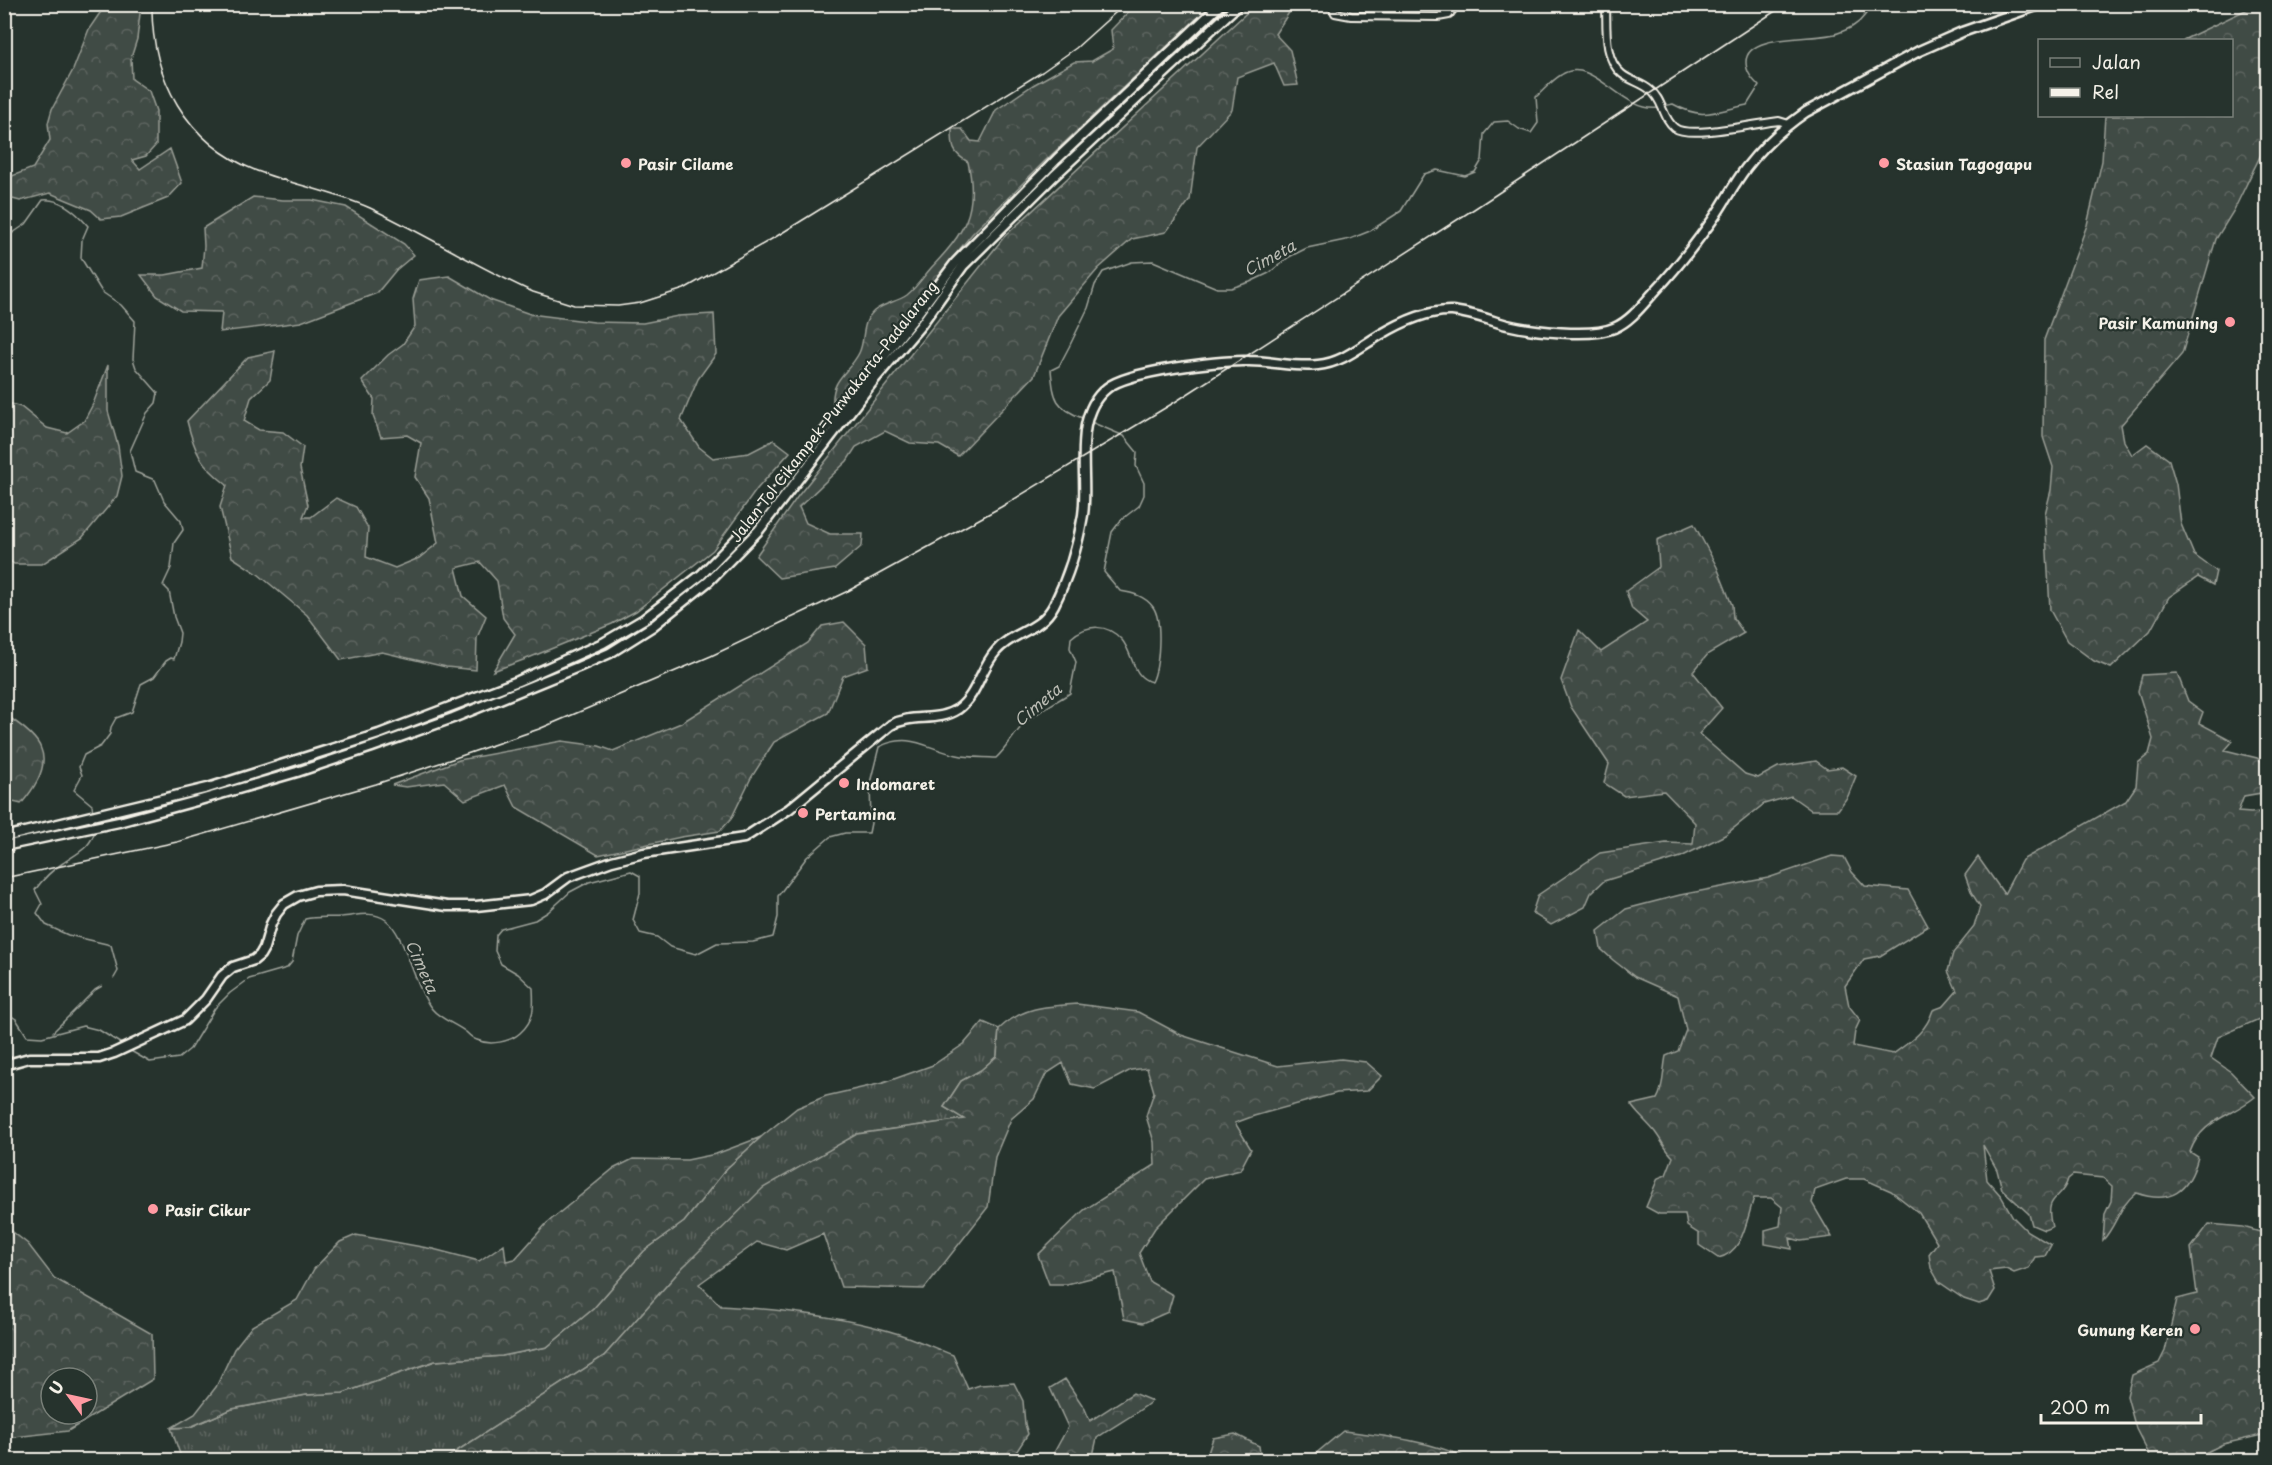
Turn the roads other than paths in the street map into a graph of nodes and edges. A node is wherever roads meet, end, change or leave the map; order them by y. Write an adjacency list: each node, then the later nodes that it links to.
1 (1221, 4): 8 (highway, Jalan Tol Cikampek–Purwakarta–Padalarang)
2 (1239, 4): 9 (highway, Jalan Tol Cikampek–Purwakarta–Padalarang)
3 (1331, 4): 4 (street)
4 (1457, 4)
5 (1606, 4): 7 (street)
6 (2042, 4): 7 (highway)
7 (1789, 124): 10 (highway)
8 (4, 837)
9 (4, 846)
10 (4, 1065)

